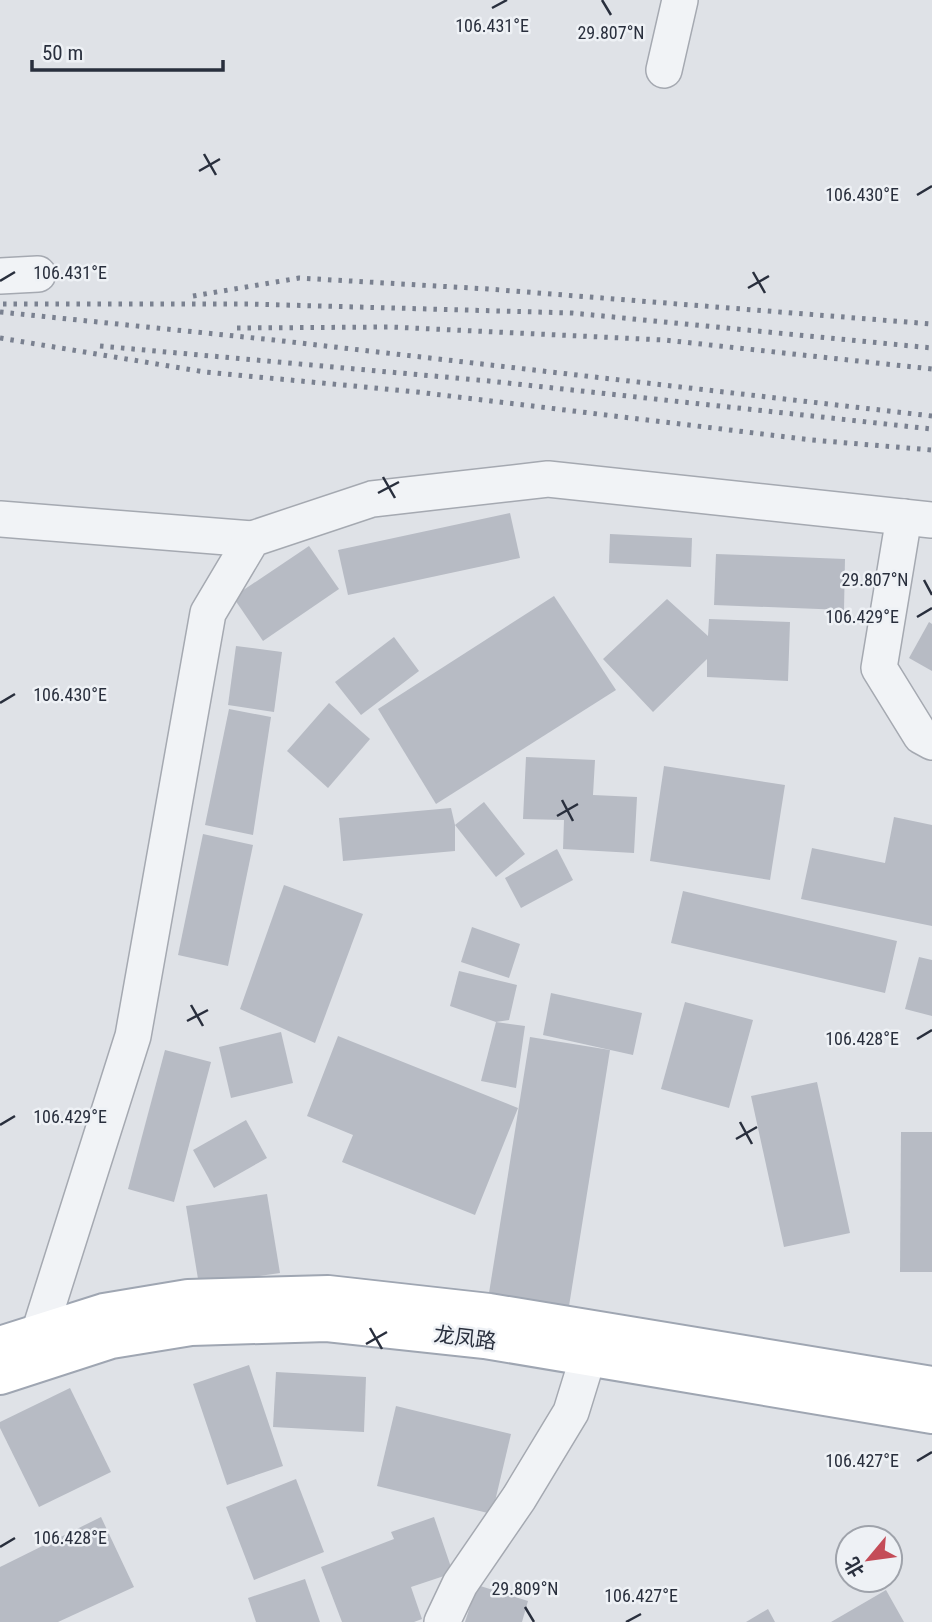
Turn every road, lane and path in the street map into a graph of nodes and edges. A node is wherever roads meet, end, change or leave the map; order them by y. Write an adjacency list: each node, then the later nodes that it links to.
1 (680, 0): 2 (street)
2 (664, 70)
3 (38, 274): 4 (street)
4 (0, 276)
5 (0, 519): 7 (street)
6 (918, 519): 7 (street); 8 (street)
7 (252, 539): 9 (street)
8 (932, 742)
9 (39, 1333): 10 (main road, 龙凤路); 11 (main road, 龙凤路)
10 (591, 1343): 11 (main road, 龙凤路); 12 (main road, 龙凤路); 13 (main road, 龙凤路); 14 (street)
11 (7, 1363)
12 (932, 1386)
13 (932, 1414)
14 (442, 1622)

